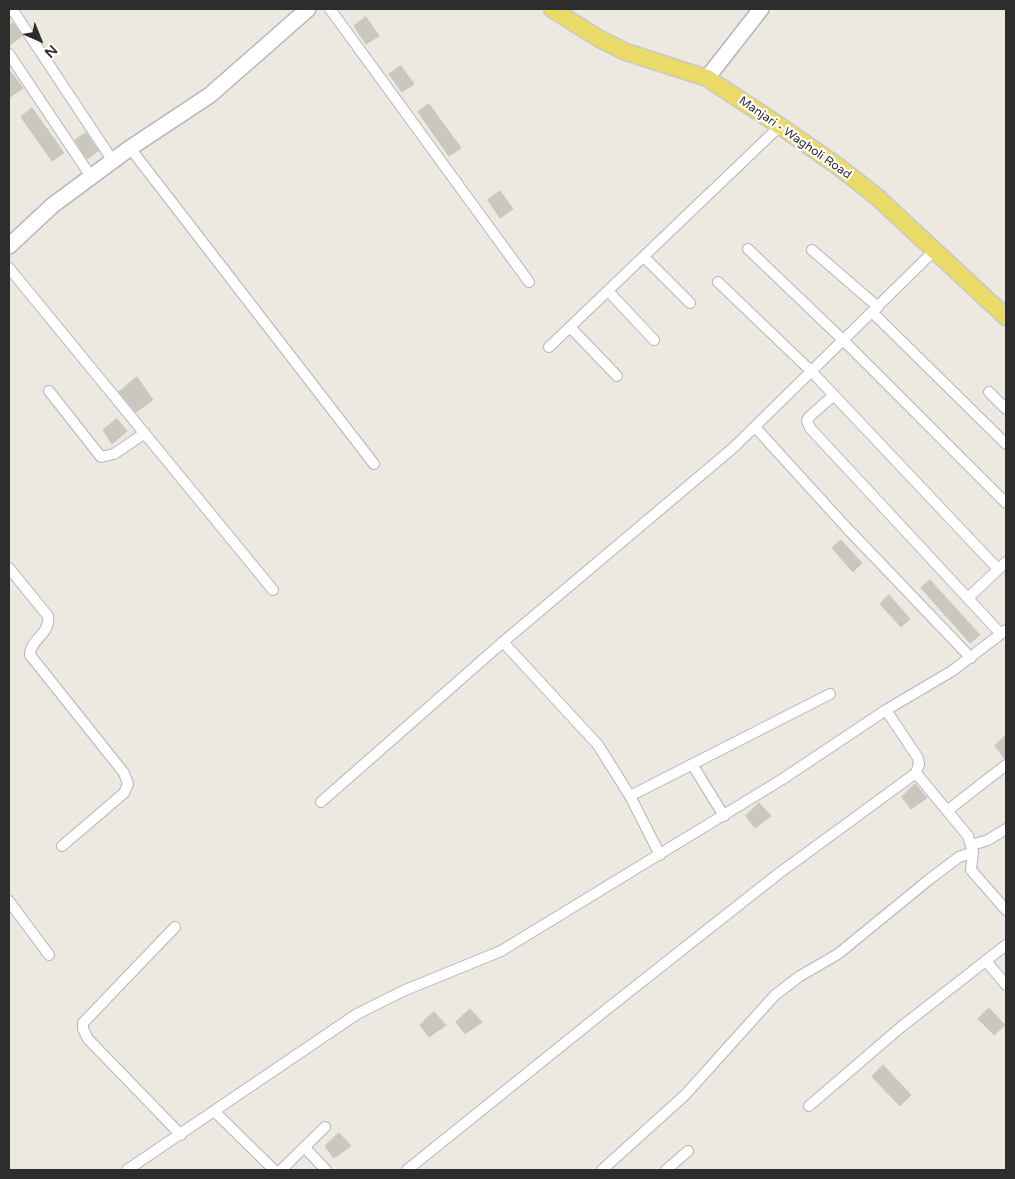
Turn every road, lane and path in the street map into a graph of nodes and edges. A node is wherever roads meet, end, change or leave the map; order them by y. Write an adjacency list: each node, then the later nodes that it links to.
1 (12, 9): 10 (street)
2 (308, 9): 9 (street)
3 (330, 9): 18 (street)
4 (552, 9): 7 (main road, Manjari - Wagholi Road)
5 (762, 9): 7 (street)
6 (9, 54): 11 (street)
7 (707, 78): 8 (main road, Manjari - Wagholi Road)
8 (780, 126): 15 (main road, Manjari - Wagholi Road); 16 (street)
9 (130, 148): 10 (street); 37 (street)
10 (113, 161): 11 (street)
11 (92, 178): 12 (street)
12 (9, 246)
13 (748, 249): 26 (street)
14 (812, 250): 22 (street)
15 (935, 250): 22 (street); 23 (main road, Manjari - Wagholi Road)
16 (644, 257): 20 (street); 21 (street)
17 (9, 268): 35 (street)
18 (529, 282)
19 (718, 282): 28 (street)
20 (608, 291): 24 (street); 25 (street)
21 (690, 303)
22 (875, 309): 26 (street); 36 (street)
23 (1006, 317)
24 (570, 327): 27 (street); 29 (street)
25 (654, 340)
26 (843, 340): 28 (street); 38 (street)
27 (549, 347)
28 (812, 372): 32 (street); 34 (street)
29 (617, 376)
30 (49, 391): 35 (street)
31 (989, 392): 33 (street)
32 (834, 395): 41 (street); 43 (street)
33 (1006, 409)
34 (755, 427): 45 (street); 46 (street)
35 (145, 433): 42 (street)
36 (1006, 444)
37 (374, 464)
38 (1006, 503)
39 (1006, 562): 41 (street)
40 (9, 568): 57 (street)
41 (998, 569): 43 (street)
42 (273, 590)
43 (968, 598): 44 (street)
44 (1004, 632): 46 (street)
45 (503, 642): 52 (street); 53 (street)
46 (971, 658): 48 (street)
47 (830, 694): 49 (street)
48 (886, 710): 51 (street); 55 (street)
49 (692, 764): 52 (street); 55 (street)
50 (1006, 765): 54 (street)
51 (916, 773): 54 (street); 77 (street)
52 (630, 796): 59 (street)
53 (321, 802)
54 (948, 810): 58 (street)
55 (724, 816): 59 (street)
56 (1006, 829): 58 (street)
57 (62, 846)
58 (972, 848): 61 (street); 78 (street)
59 (660, 855): 68 (street)
60 (9, 902): 64 (street)
61 (1006, 910)
62 (175, 927): 70 (street)
63 (1006, 945): 65 (street)
64 (49, 955)
65 (986, 961): 66 (street); 67 (street)
66 (1006, 985)
67 (809, 1106)
68 (215, 1112): 70 (street); 74 (street)
69 (325, 1127): 71 (street)
70 (181, 1135): 73 (street)
71 (304, 1148): 75 (street); 76 (street)
72 (688, 1151): 79 (street)
73 (127, 1170)
74 (274, 1170)
75 (281, 1170)
76 (326, 1170)
77 (407, 1170)
78 (602, 1170)
79 (666, 1170)

